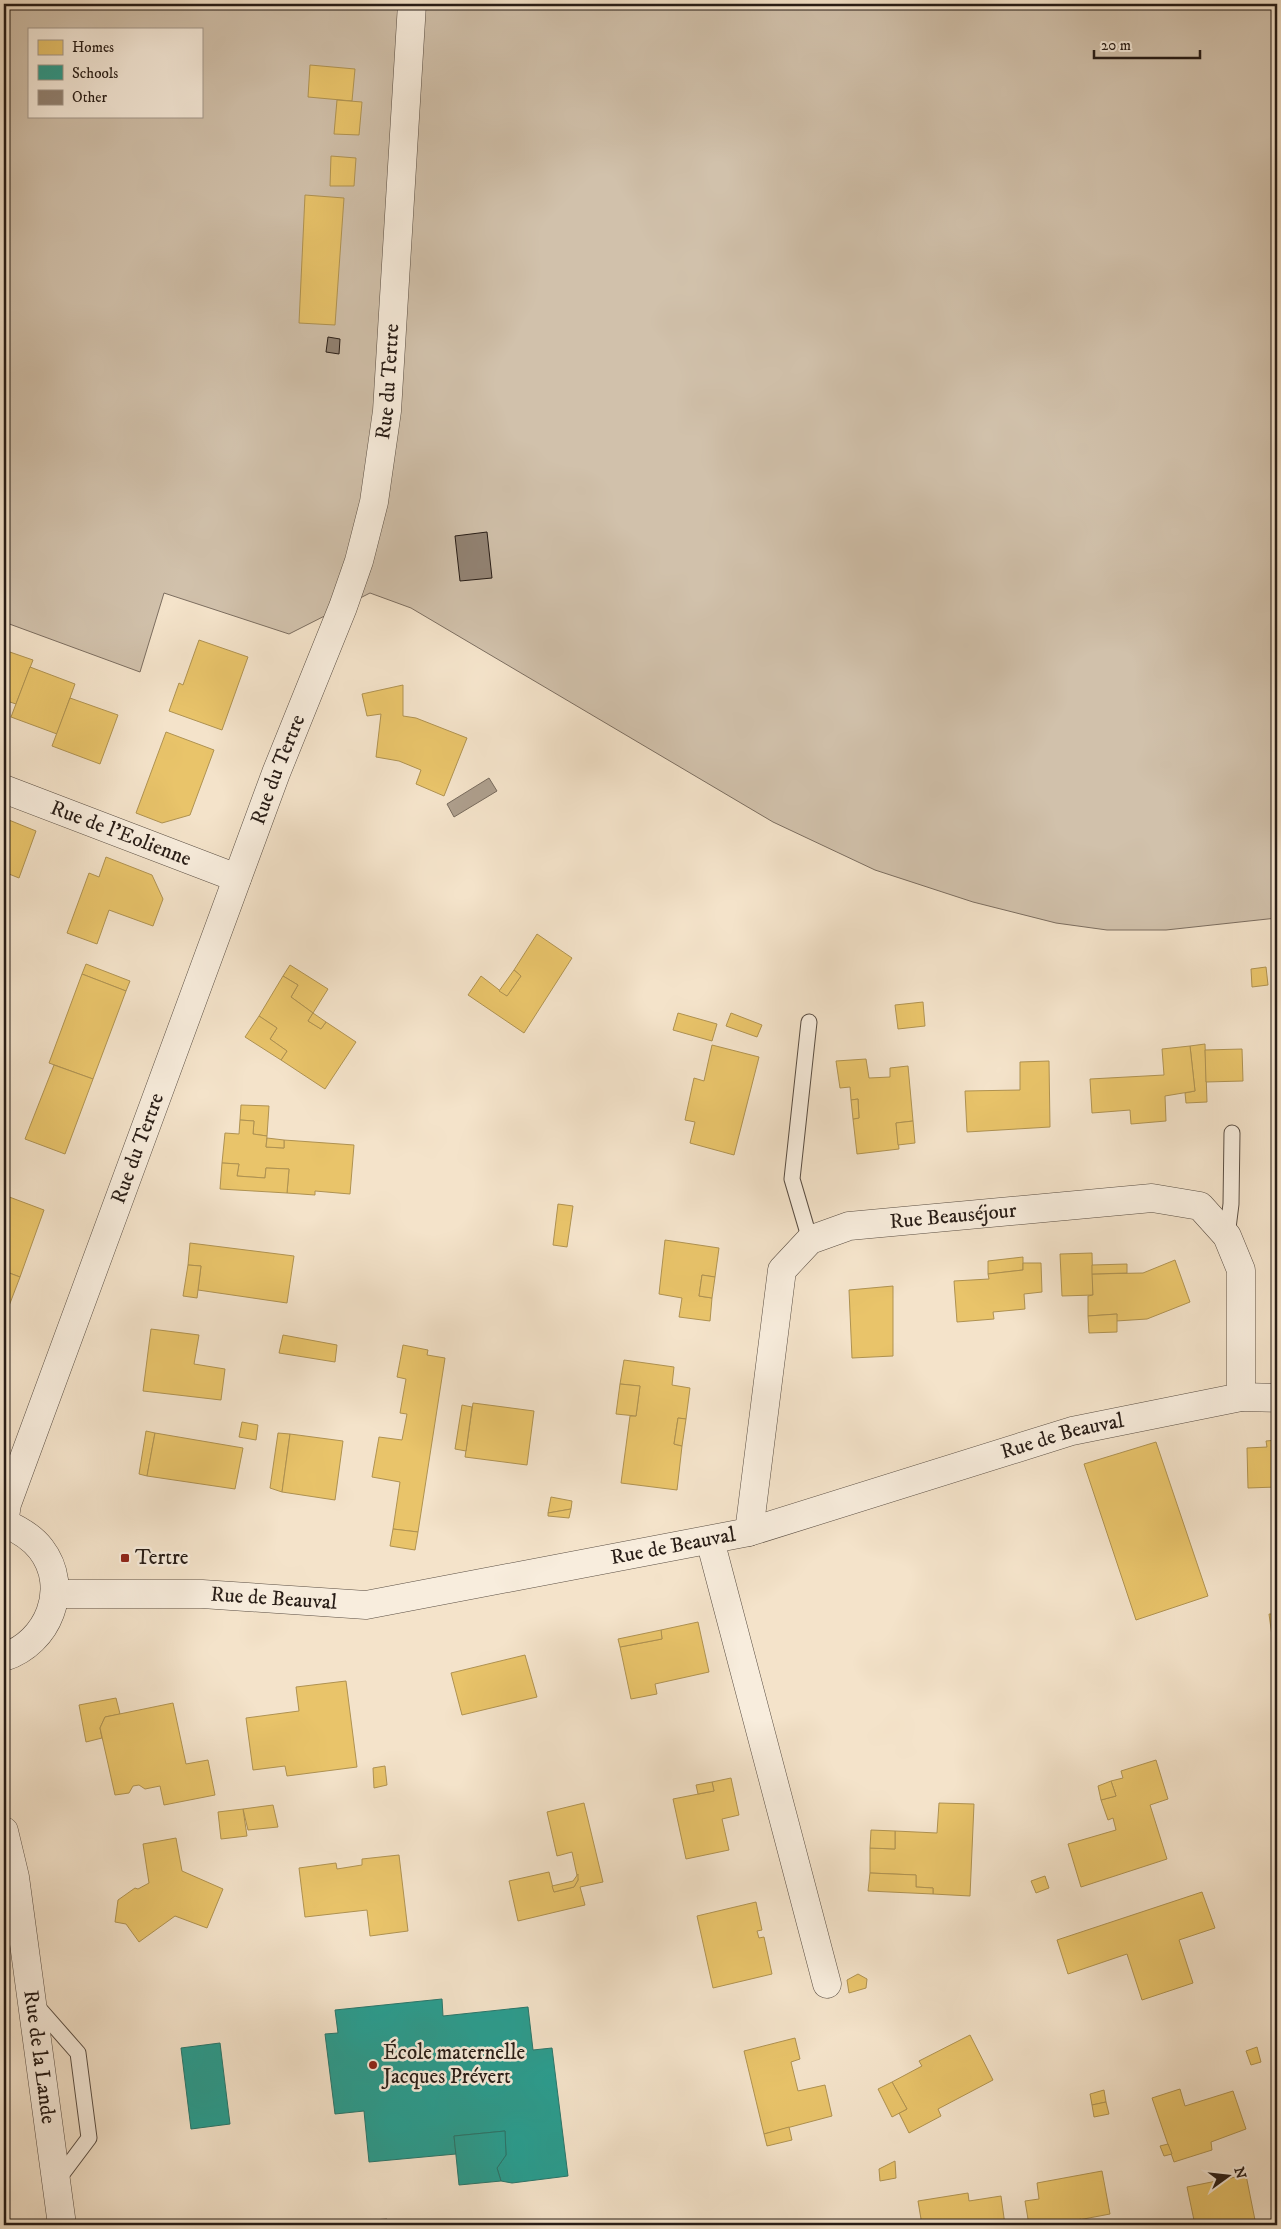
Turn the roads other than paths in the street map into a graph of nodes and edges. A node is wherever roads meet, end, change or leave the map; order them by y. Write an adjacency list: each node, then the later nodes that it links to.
1 (412, 4): 3 (street, Rue du Tertre)
2 (4, 789): 3 (street, Rue de l'Eolienne)
3 (238, 878): 10 (street, Rue du Tertre)
4 (809, 1022): 7 (lane)
5 (1232, 1133): 6 (lane)
6 (1227, 1236): 7 (street, Rue Beauséjour); 8 (street, Rue Beauséjour)
7 (810, 1240): 11 (street, Rue Beauséjour)
8 (1241, 1397): 9 (street, Rue de Beauval); 11 (street, Rue de Beauval)
9 (1277, 1398)
10 (5, 1516): 13 (street)
11 (749, 1532): 12 (street, Rue de Beauval)
12 (710, 1540): 13 (street, Rue de Beauval); 16 (street)
13 (55, 1594): 14 (street)
14 (4, 1657)
15 (4, 1831): 17 (street, Rue de la Lande)
16 (827, 1984)
17 (31, 2000): 18 (street, Rue de la Lande); 18 (lane)
18 (56, 2182): 19 (street, Rue de la Lande)
19 (62, 2225)

